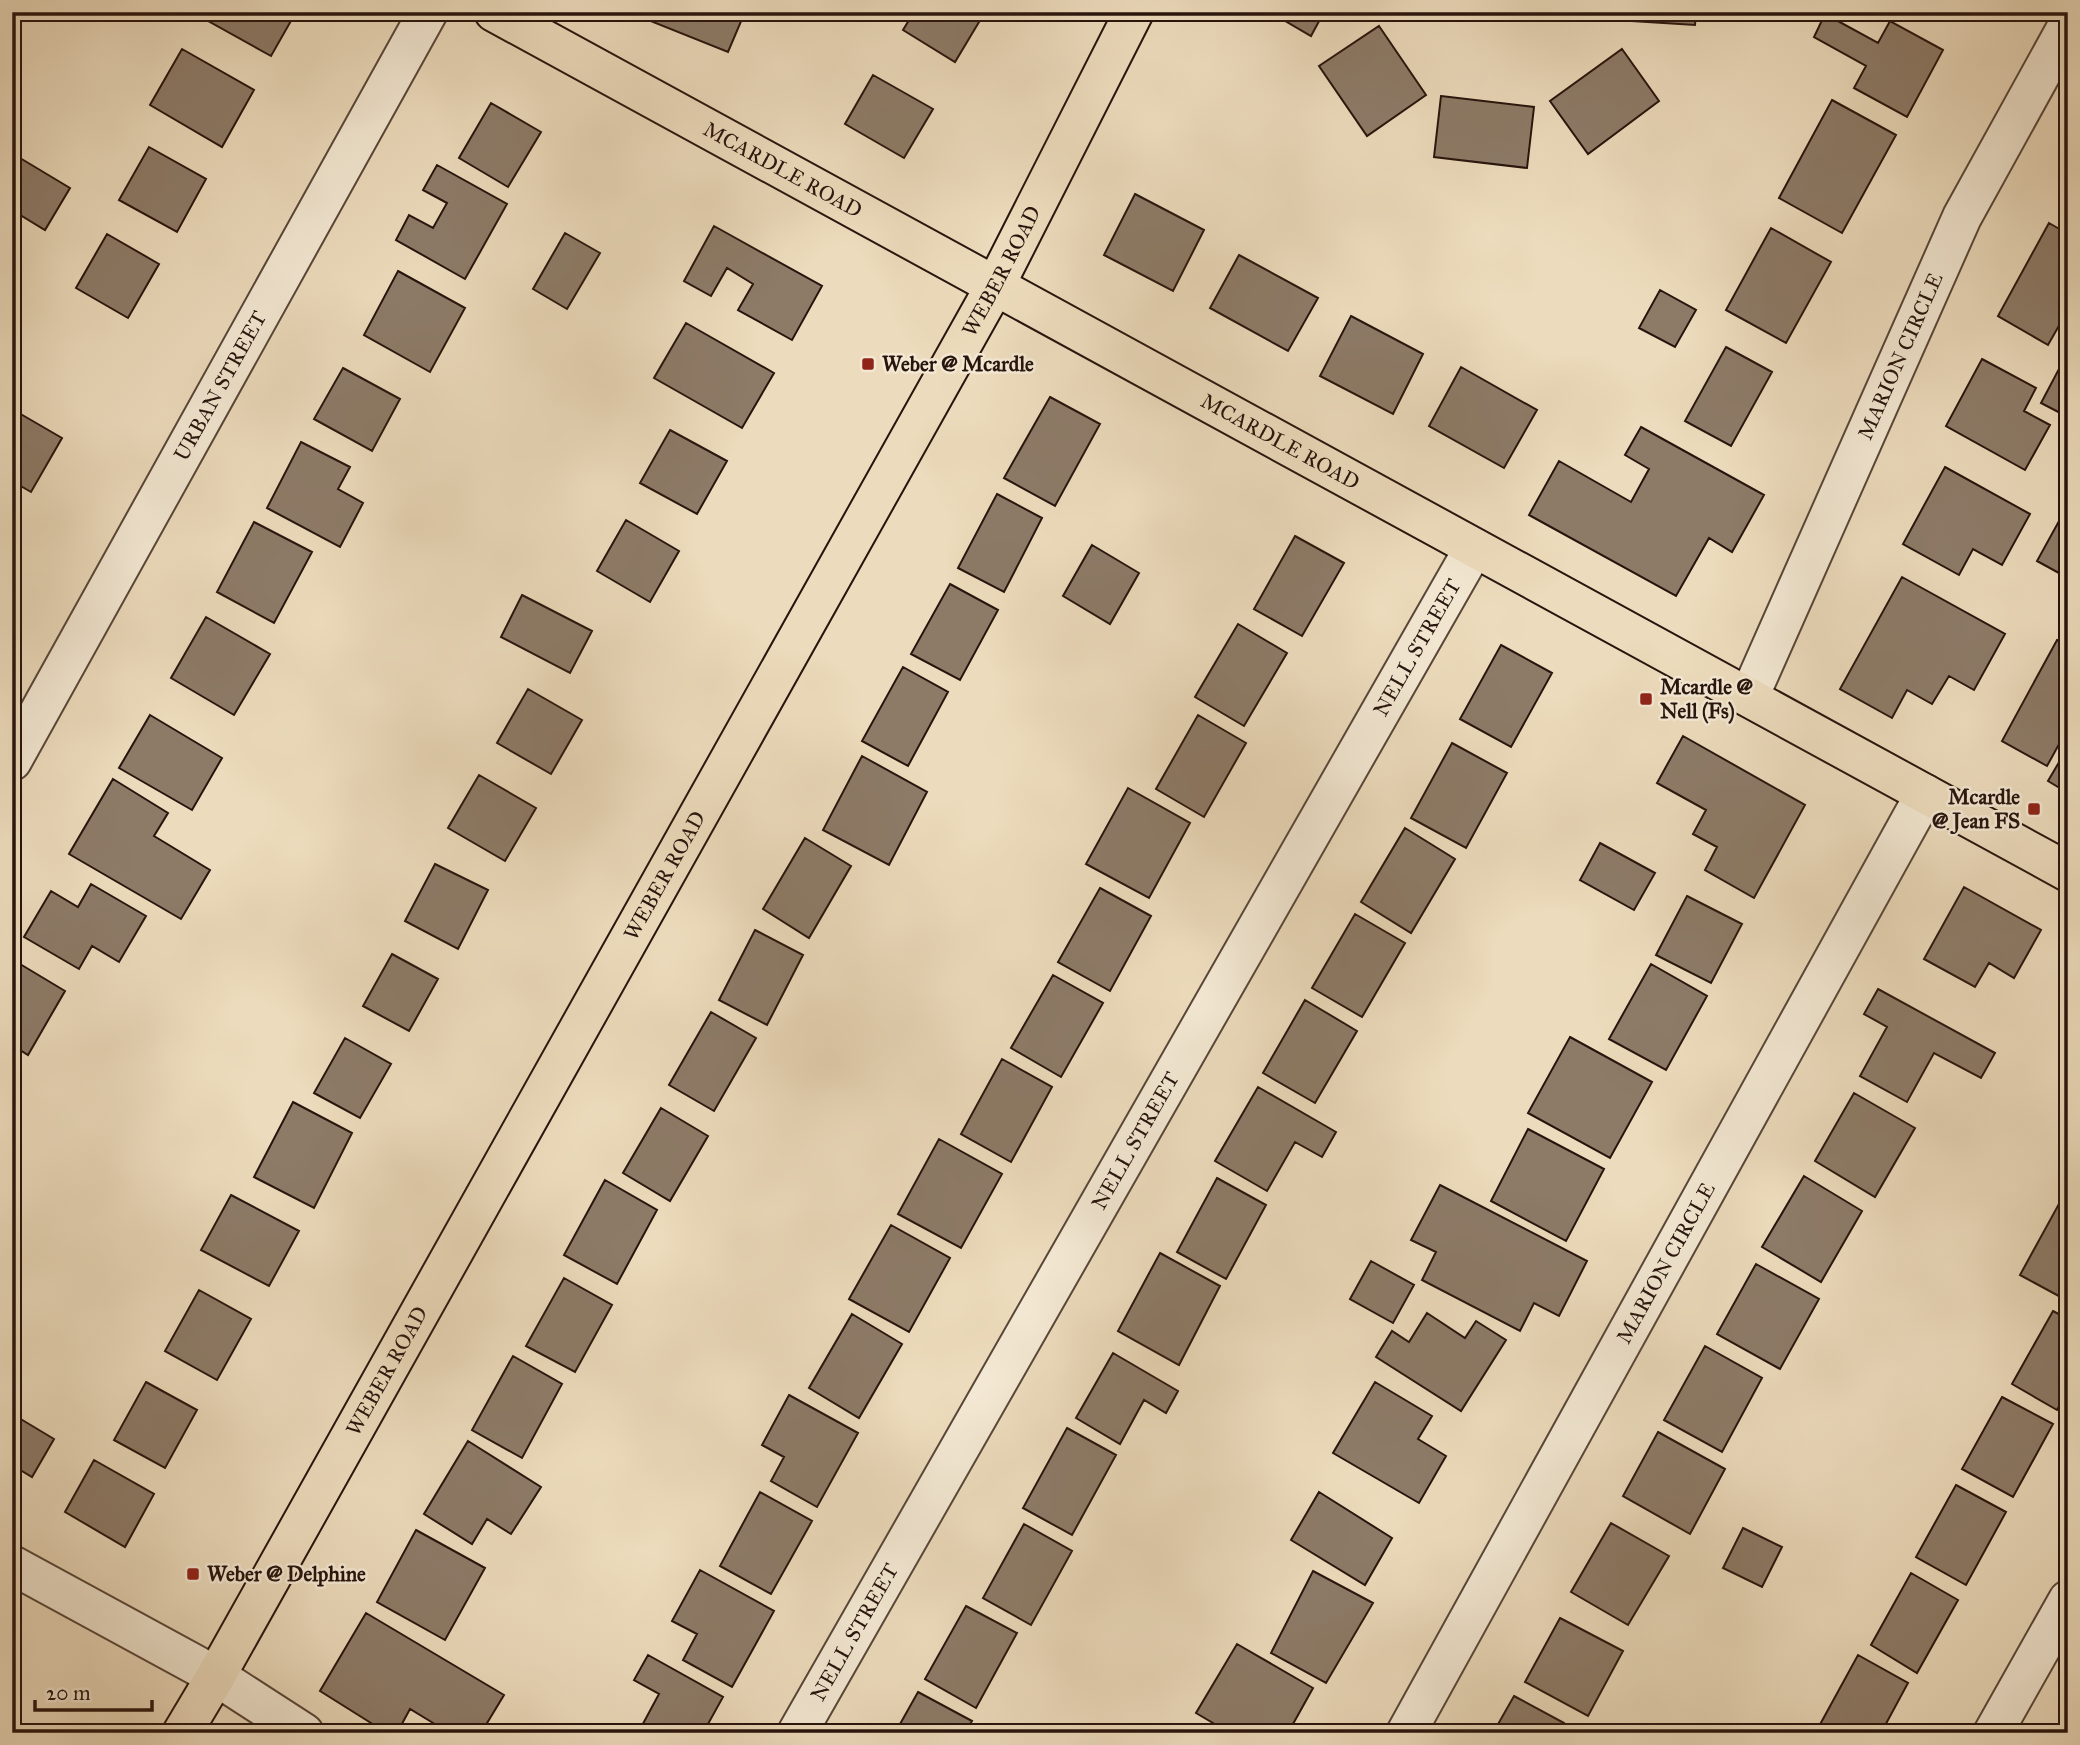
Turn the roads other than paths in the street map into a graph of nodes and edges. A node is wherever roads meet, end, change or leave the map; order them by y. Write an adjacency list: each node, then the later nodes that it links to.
1 (428, 12): 8 (street, URBAN STREET)
2 (1134, 12): 5 (main road, WEBER ROAD)
3 (514, 17): 5 (main road, MCARDLE ROAD)
4 (2068, 25): 7 (street, MARION CIRCLE)
5 (995, 286): 6 (main road, MCARDLE ROAD); 13 (main road, WEBER ROAD)
6 (1474, 548): 7 (main road, MCARDLE ROAD); 16 (street, NELL STREET)
7 (1749, 698): 9 (main road, MCARDLE ROAD)
8 (12, 761)
9 (1925, 794): 10 (main road, MCARDLE ROAD); 17 (street, MARION CIRCLE)
10 (2068, 872)
11 (12, 1565): 13 (street)
12 (2068, 1600): 18 (street)
13 (216, 1676): 14 (main road, WEBER ROAD); 15 (street)
14 (182, 1733)
15 (304, 1733)
16 (797, 1733)
17 (1406, 1733)
18 (1993, 1733)

